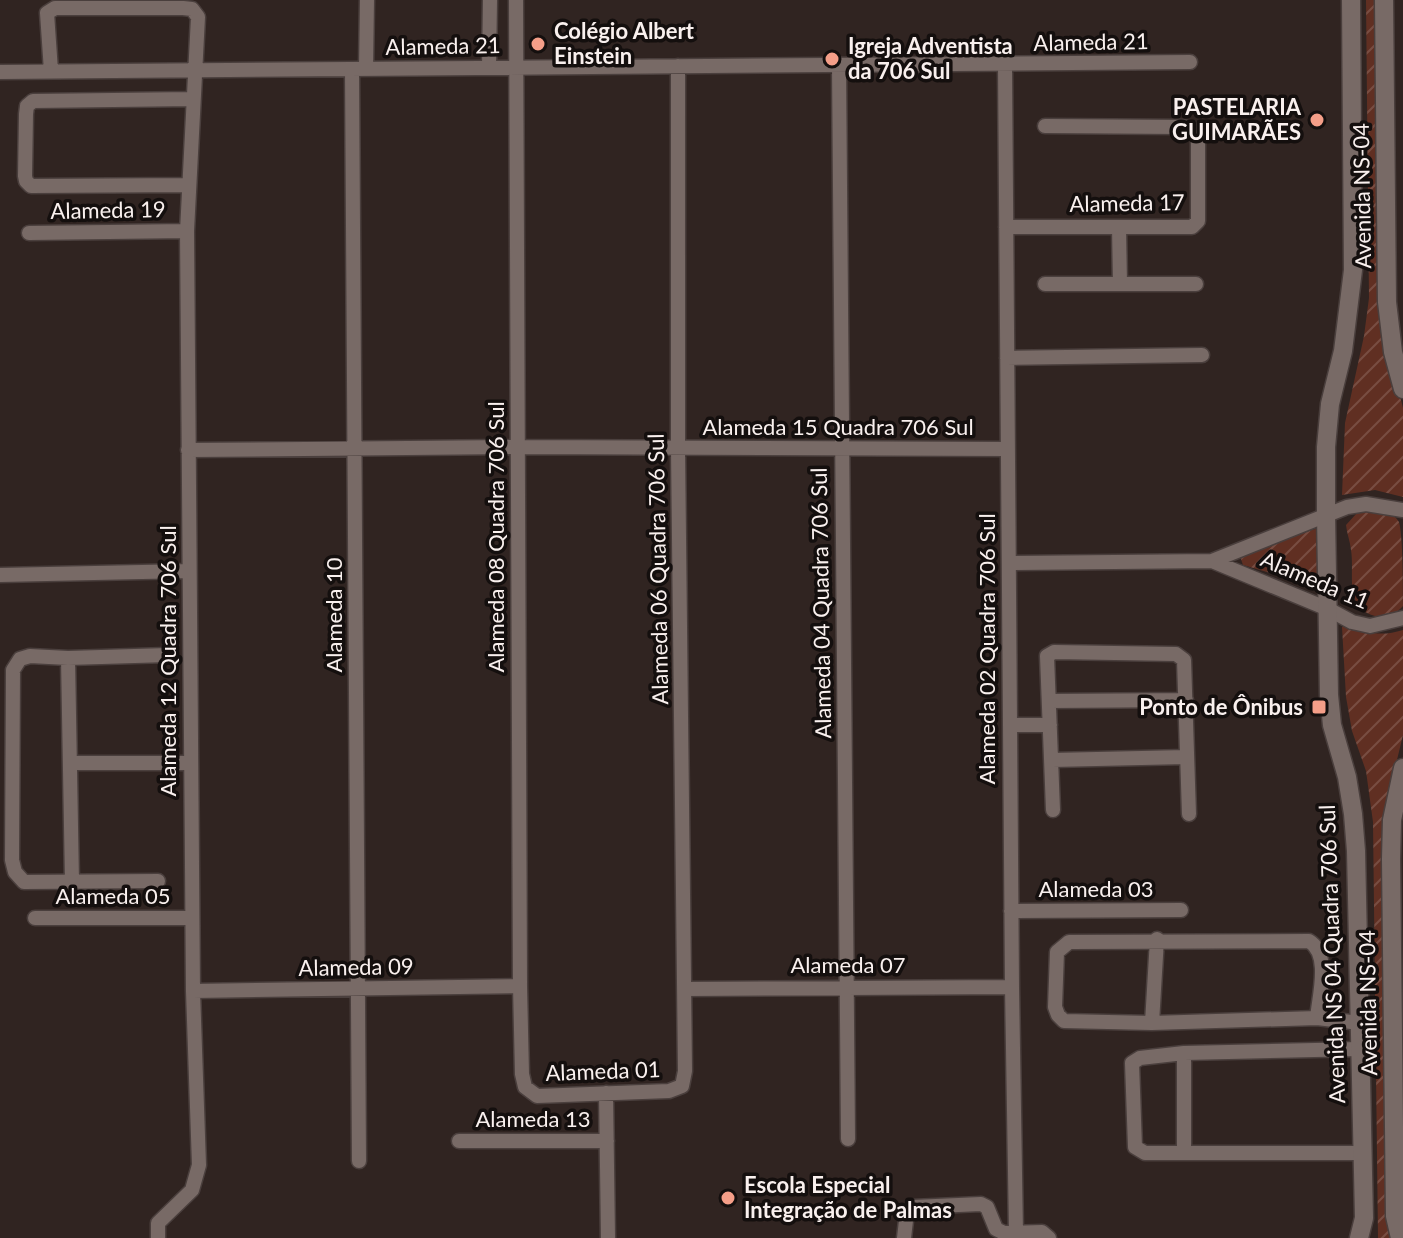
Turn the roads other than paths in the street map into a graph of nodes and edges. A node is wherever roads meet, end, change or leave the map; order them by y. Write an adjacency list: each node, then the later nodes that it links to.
1 (367, 0): 13 (street, Alameda 10)
2 (490, 0): 10 (street)
3 (516, 0): 11 (street, Alameda 08 Quadra 706 Sul)
4 (1351, 0): 36 (street, Avenida NS 04 Quadra 706 Sul)
5 (1384, 0): 28 (street, Avenida NS-04)
6 (1190, 62): 7 (street, Alameda 21)
7 (1005, 65): 9 (street, Alameda 21); 19 (street, Alameda 02 Quadra 706 Sul)
8 (678, 66): 9 (street, Alameda 21); 11 (street, Alameda 21); 30 (street, Alameda 06 Quadra 706 Sul)
9 (839, 66): 34 (street, Alameda 04 Quadra 706 Sul)
10 (489, 67): 11 (street, Alameda 21); 13 (street, Alameda 21)
11 (516, 67): 29 (street, Alameda 08 Quadra 706 Sul)
12 (194, 69): 13 (street, Alameda 21); 14 (street, Alameda 21); 14 (street, Alameda 12 Quadra 706 Sul); 16 (street, Alameda 12 Quadra 706 Sul)
13 (359, 69): 33 (street, Alameda 10)
14 (51, 71): 15 (street, Alameda 21)
15 (0, 72)
16 (193, 99): 18 (street, Alameda 12 Quadra 706 Sul); 18 (street)
17 (1045, 126): 20 (street, Alameda 17)
18 (189, 185): 21 (street, Alameda 12 Quadra 706 Sul)
19 (1006, 227): 20 (street, Alameda 17); 27 (street, Alameda 02 Quadra 706 Sul)
20 (1119, 227): 24 (street)
21 (187, 231): 22 (street, Alameda 19); 32 (street, Alameda 12 Quadra 706 Sul)
22 (29, 233)
23 (1045, 284): 24 (street)
24 (1120, 284): 25 (street)
25 (1196, 284)
26 (1202, 355): 27 (street)
27 (1007, 358): 31 (street, Alameda 02 Quadra 706 Sul)
28 (1403, 389)
29 (518, 447): 30 (street, Alameda 15 Quadra 706 Sul); 33 (street, Alameda 15 Quadra 706 Sul); 63 (street, Alameda 08 Quadra 706 Sul)
30 (678, 449): 34 (street, Alameda 15 Quadra 706 Sul); 67 (street, Alameda 06 Quadra 706 Sul)
31 (1008, 449): 34 (street, Alameda 15 Quadra 706 Sul); 38 (street, Alameda 02 Quadra 706 Sul)
32 (188, 450): 33 (street, Alameda 15 Quadra 706 Sul); 39 (street, Alameda 12 Quadra 706 Sul)
33 (355, 450): 66 (street, Alameda 10)
34 (841, 450): 64 (street, Alameda 04 Quadra 706 Sul)
35 (1403, 510): 36 (street, Alameda 11)
36 (1326, 515): 37 (street, Alameda 11); 41 (street, Avenida NS 04 Quadra 706 Sul)
37 (1212, 561): 38 (street, Alameda 11); 41 (street, Alameda 11)
38 (1009, 563): 47 (street, Alameda 02 Quadra 706 Sul)
39 (189, 571): 40 (street); 52 (street, Alameda 12 Quadra 706 Sul)
40 (0, 575)
41 (1328, 609): 42 (street, Alameda 11); 71 (street, Avenida NS 04 Quadra 706 Sul)
42 (1403, 618)
43 (168, 655): 44 (street)
44 (68, 658): 51 (street); 57 (street)
45 (1186, 700): 46 (street); 46 (street); 49 (street)
46 (1049, 701): 48 (street)
47 (1010, 725): 48 (street); 59 (street, Alameda 02 Quadra 706 Sul)
48 (1050, 725): 50 (street)
49 (1186, 757): 50 (street); 55 (street)
50 (1052, 760): 54 (street)
51 (70, 763): 52 (street); 57 (street)
52 (190, 763): 61 (street, Alameda 12 Quadra 706 Sul)
53 (1403, 768): 89 (street, Avenida NS-04)
54 (1053, 810)
55 (1189, 814)
56 (158, 881): 57 (street)
57 (72, 882)
58 (1181, 910): 59 (street, Alameda 03)
59 (1011, 911): 65 (street, Alameda 02 Quadra 706 Sul)
60 (35, 918): 61 (street, Alameda 05)
61 (192, 918): 68 (street, Alameda 12 Quadra 706 Sul)
62 (1157, 939): 69 (street); 70 (street); 70 (street)
63 (520, 986): 66 (street, Alameda 09); 75 (street, Alameda 08 Quadra 706 Sul)
64 (846, 986): 65 (street, Alameda 07); 67 (street, Alameda 07); 77 (street, Alameda 04 Quadra 706 Sul)
65 (1012, 987): 83 (street, Alameda 02 Quadra 706 Sul)
66 (358, 988): 68 (street, Alameda 09); 82 (street, Alameda 10)
67 (685, 989): 74 (street, Alameda 06 Quadra 706 Sul)
68 (193, 991): 84 (street, Alameda 12 Quadra 706 Sul)
69 (1317, 1018): 70 (street); 71 (street)
70 (1152, 1023)
71 (1360, 1023): 72 (street, Avenida NS 04 Quadra 706 Sul)
72 (1360, 1049): 73 (street); 81 (street, Avenida NS 04 Quadra 706 Sul)
73 (1184, 1053): 80 (street); 80 (street)
74 (685, 1071): 76 (street, Alameda 01)
75 (522, 1074): 76 (street, Alameda 01)
76 (606, 1093): 79 (street)
77 (848, 1139)
78 (459, 1141): 79 (street, Alameda 13)
79 (607, 1141): 85 (street)
80 (1184, 1153): 81 (street)
81 (1363, 1153): 88 (street, Avenida NS 04 Quadra 706 Sul)
82 (359, 1161)
83 (1016, 1233): 86 (street); 87 (street)
84 (158, 1238)
85 (608, 1238)
86 (904, 1238)
87 (1049, 1238)
88 (1359, 1238)
89 (1400, 1238)

